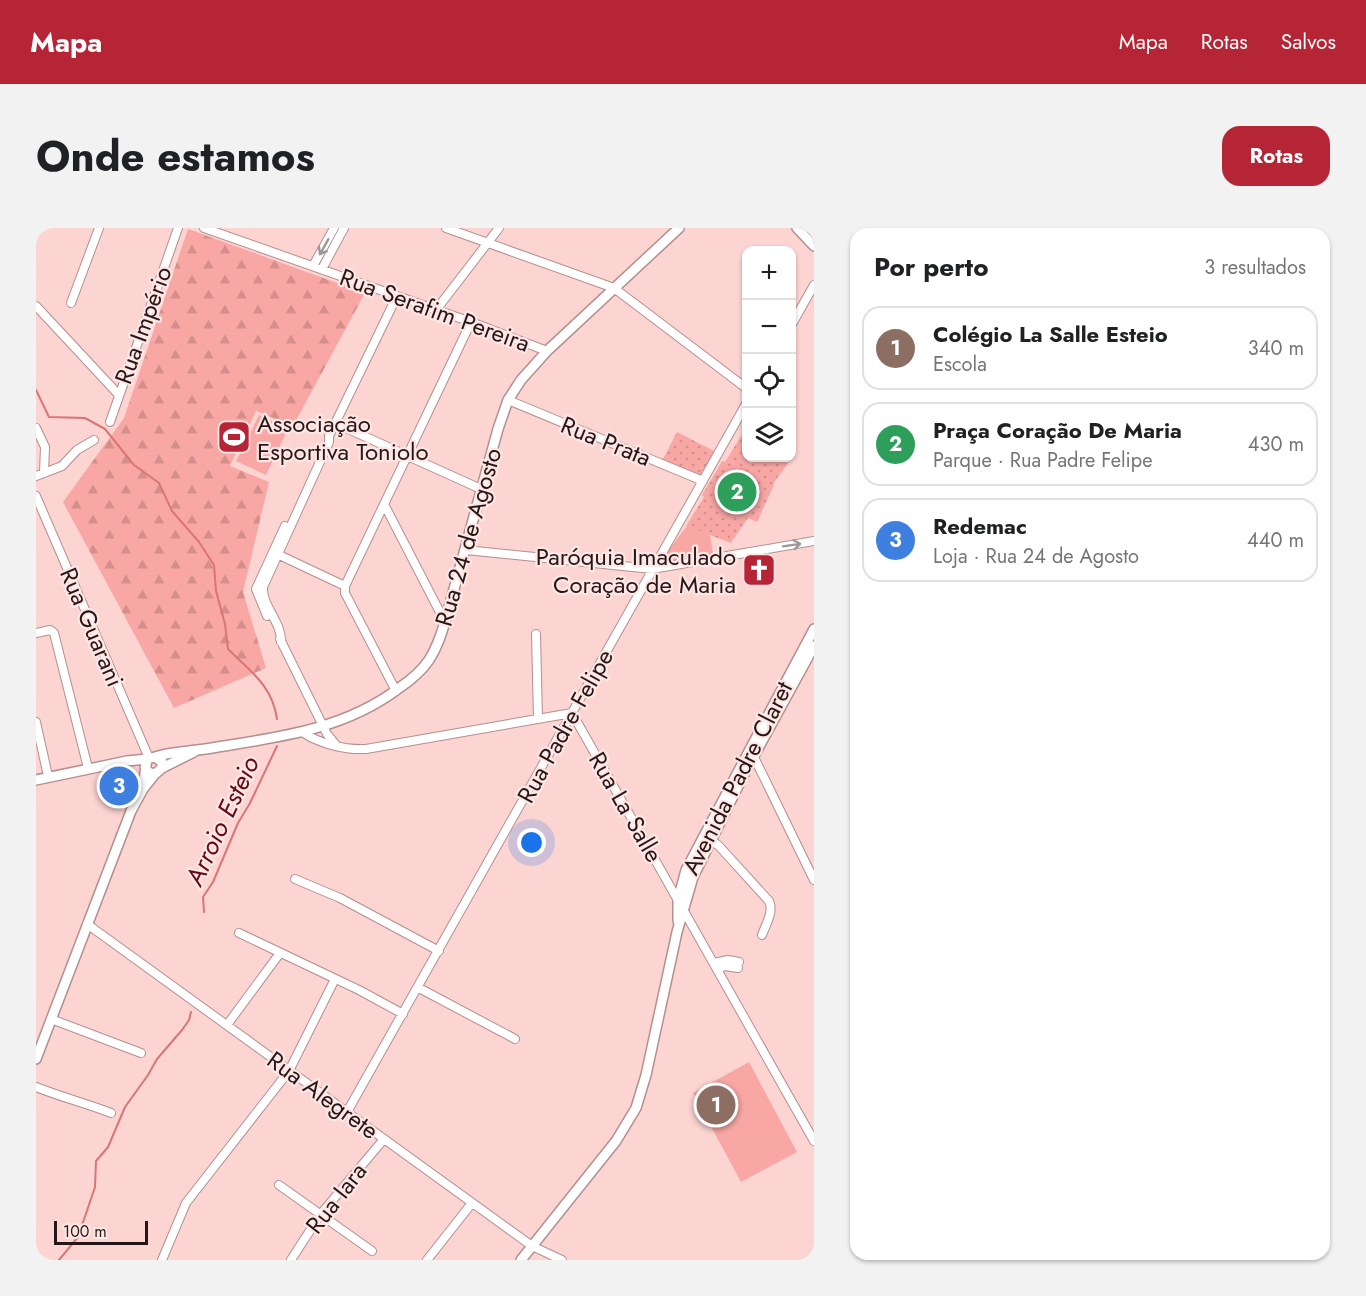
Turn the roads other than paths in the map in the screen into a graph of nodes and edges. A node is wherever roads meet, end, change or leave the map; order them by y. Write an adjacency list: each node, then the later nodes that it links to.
1 (99, 228): 17 (street)
2 (178, 228): 24 (street, Rua Império)
3 (204, 228): 12 (street, Rua Serafim Pereira)
4 (334, 228): 12 (street, one-way to 12)
5 (344, 228): 13 (street)
6 (446, 228): 10 (street)
7 (499, 228): 10 (street)
8 (679, 228): 15 (main road, Rua 24 de Agosto)
9 (797, 228): 11 (main road)
10 (488, 243): 15 (street); 19 (street)
11 (814, 246)
12 (313, 266): 13 (street, Rua Serafim Pereira)
13 (322, 269): 16 (street, Rua Serafim Pereira)
14 (814, 285): 20 (street)
15 (614, 288): 22 (main road, Rua 24 de Agosto); 23 (street)
16 (397, 296): 19 (street, Rua Serafim Pereira); 28 (street)
17 (71, 303)
18 (36, 306): 24 (street)
19 (436, 310): 21 (street, Rua Serafim Pereira)
20 (796, 317)
21 (471, 322): 22 (street, Rua Serafim Pereira); 31 (street)
22 (547, 351): 25 (main road, Rua 24 de Agosto)
23 (742, 384)
24 (118, 394): 27 (street, Rua Império)
25 (508, 400): 33 (street, Rua Prata); 34 (main road, Rua 24 de Agosto)
26 (745, 408): 33 (street, Rua Padre Felipe)
27 (110, 422)
28 (335, 423): 31 (street); 39 (street)
29 (36, 428): 32 (street)
30 (94, 440): 32 (street)
31 (407, 457): 34 (street); 36 (street)
32 (40, 474)
33 (703, 481): 40 (street, Rua Padre Felipe)
34 (483, 490): 38 (main road, Rua 24 de Agosto)
35 (36, 496): 57 (street, Rua Guarani)
36 (385, 506): 41 (street); 42 (street)
37 (814, 541): 40 (street, one-way to 37)
38 (466, 550): 40 (street); 42 (main road, Rua 24 de Agosto)
39 (276, 554): 41 (street); 51 (street)
40 (652, 569): 48 (street, Rua Padre Felipe)
41 (345, 586): 47 (street)
42 (445, 622): 47 (main road, Rua 24 de Agosto)
43 (814, 629): 53 (main road, Avenida Padre Claret)
44 (36, 633): 58 (street)
45 (536, 634): 49 (street)
46 (813, 654): 53 (main road, Avenida Padre Claret)
47 (396, 691): 51 (main road, Rua 24 de Agosto)
48 (572, 713): 49 (street); 66 (street, Rua La Salle); 72 (street, Rua Padre Felipe)
49 (538, 719): 54 (street)
50 (36, 722): 60 (street)
51 (325, 726): 52 (main road, Rua 24 de Agosto); 54 (street)
52 (302, 732): 54 (street); 55 (main road, Rua 24 de Agosto)
53 (761, 737): 56 (main road, Avenida Padre Claret)
54 (336, 745)
55 (196, 751): 57 (main road, Rua 24 de Agosto); 59 (main road, Rua 24 de Agosto)
56 (751, 759): 63 (main road, Avenida Padre Claret); 65 (street); 66 (main road, Avenida Padre Claret)
57 (148, 761): 58 (main road); 59 (main road); 59 (main road); 62 (main road, Rua 24 de Agosto)
58 (88, 768): 60 (main road)
59 (158, 771): 62 (main road, Rua 24 de Agosto)
60 (48, 776): 61 (main road)
61 (36, 780)
62 (143, 789): 68 (main road, Rua 24 de Agosto)
63 (710, 840): 67 (main road, Avenida Padre Claret); 71 (street)
64 (295, 879): 72 (street)
65 (814, 880)
66 (678, 900): 67 (street, Rua La Salle); 69 (main road, Avenida Padre Claret)
67 (684, 912): 69 (main road, Avenida Padre Claret); 75 (street, Rua La Salle)
68 (87, 924): 79 (main road, Rua 24 de Agosto); 80 (street, Rua Alegrete)
69 (677, 932): 93 (main road, Avenida Padre Claret)
70 (239, 933): 73 (street)
71 (762, 935)
72 (439, 951): 77 (street, Rua Padre Felipe)
73 (280, 953): 76 (street); 80 (street)
74 (739, 965): 75 (street)
75 (716, 966): 89 (street, Rua La Salle)
76 (335, 979): 78 (street); 84 (street)
77 (418, 988): 78 (street, Rua Padre Felipe); 81 (street)
78 (403, 1014): 86 (street, Rua Padre Felipe)
79 (51, 1019): 82 (street); 83 (main road, Rua 24 de Agosto)
80 (227, 1025): 84 (street, Rua Alegrete)
81 (515, 1039)
82 (141, 1053)
83 (37, 1055)
84 (288, 1071): 86 (street, Rua Alegrete); 95 (street)
85 (36, 1087): 87 (street)
86 (348, 1112): 88 (street, Rua Alegrete)
87 (111, 1113)
88 (384, 1139): 91 (street, Rua Alegrete); 92 (street, Rua Iara)
89 (814, 1141)
90 (279, 1185): 92 (street)
91 (472, 1203): 93 (street, Rua Alegrete); 97 (street)
92 (320, 1215): 94 (street); 96 (street, Rua Iara)
93 (532, 1246): 98 (main road, Avenida Padre Claret); 99 (street, Rua Alegrete)
94 (372, 1251)
95 (162, 1260)
96 (291, 1260)
97 (427, 1260)
98 (521, 1260)
99 (562, 1260)

